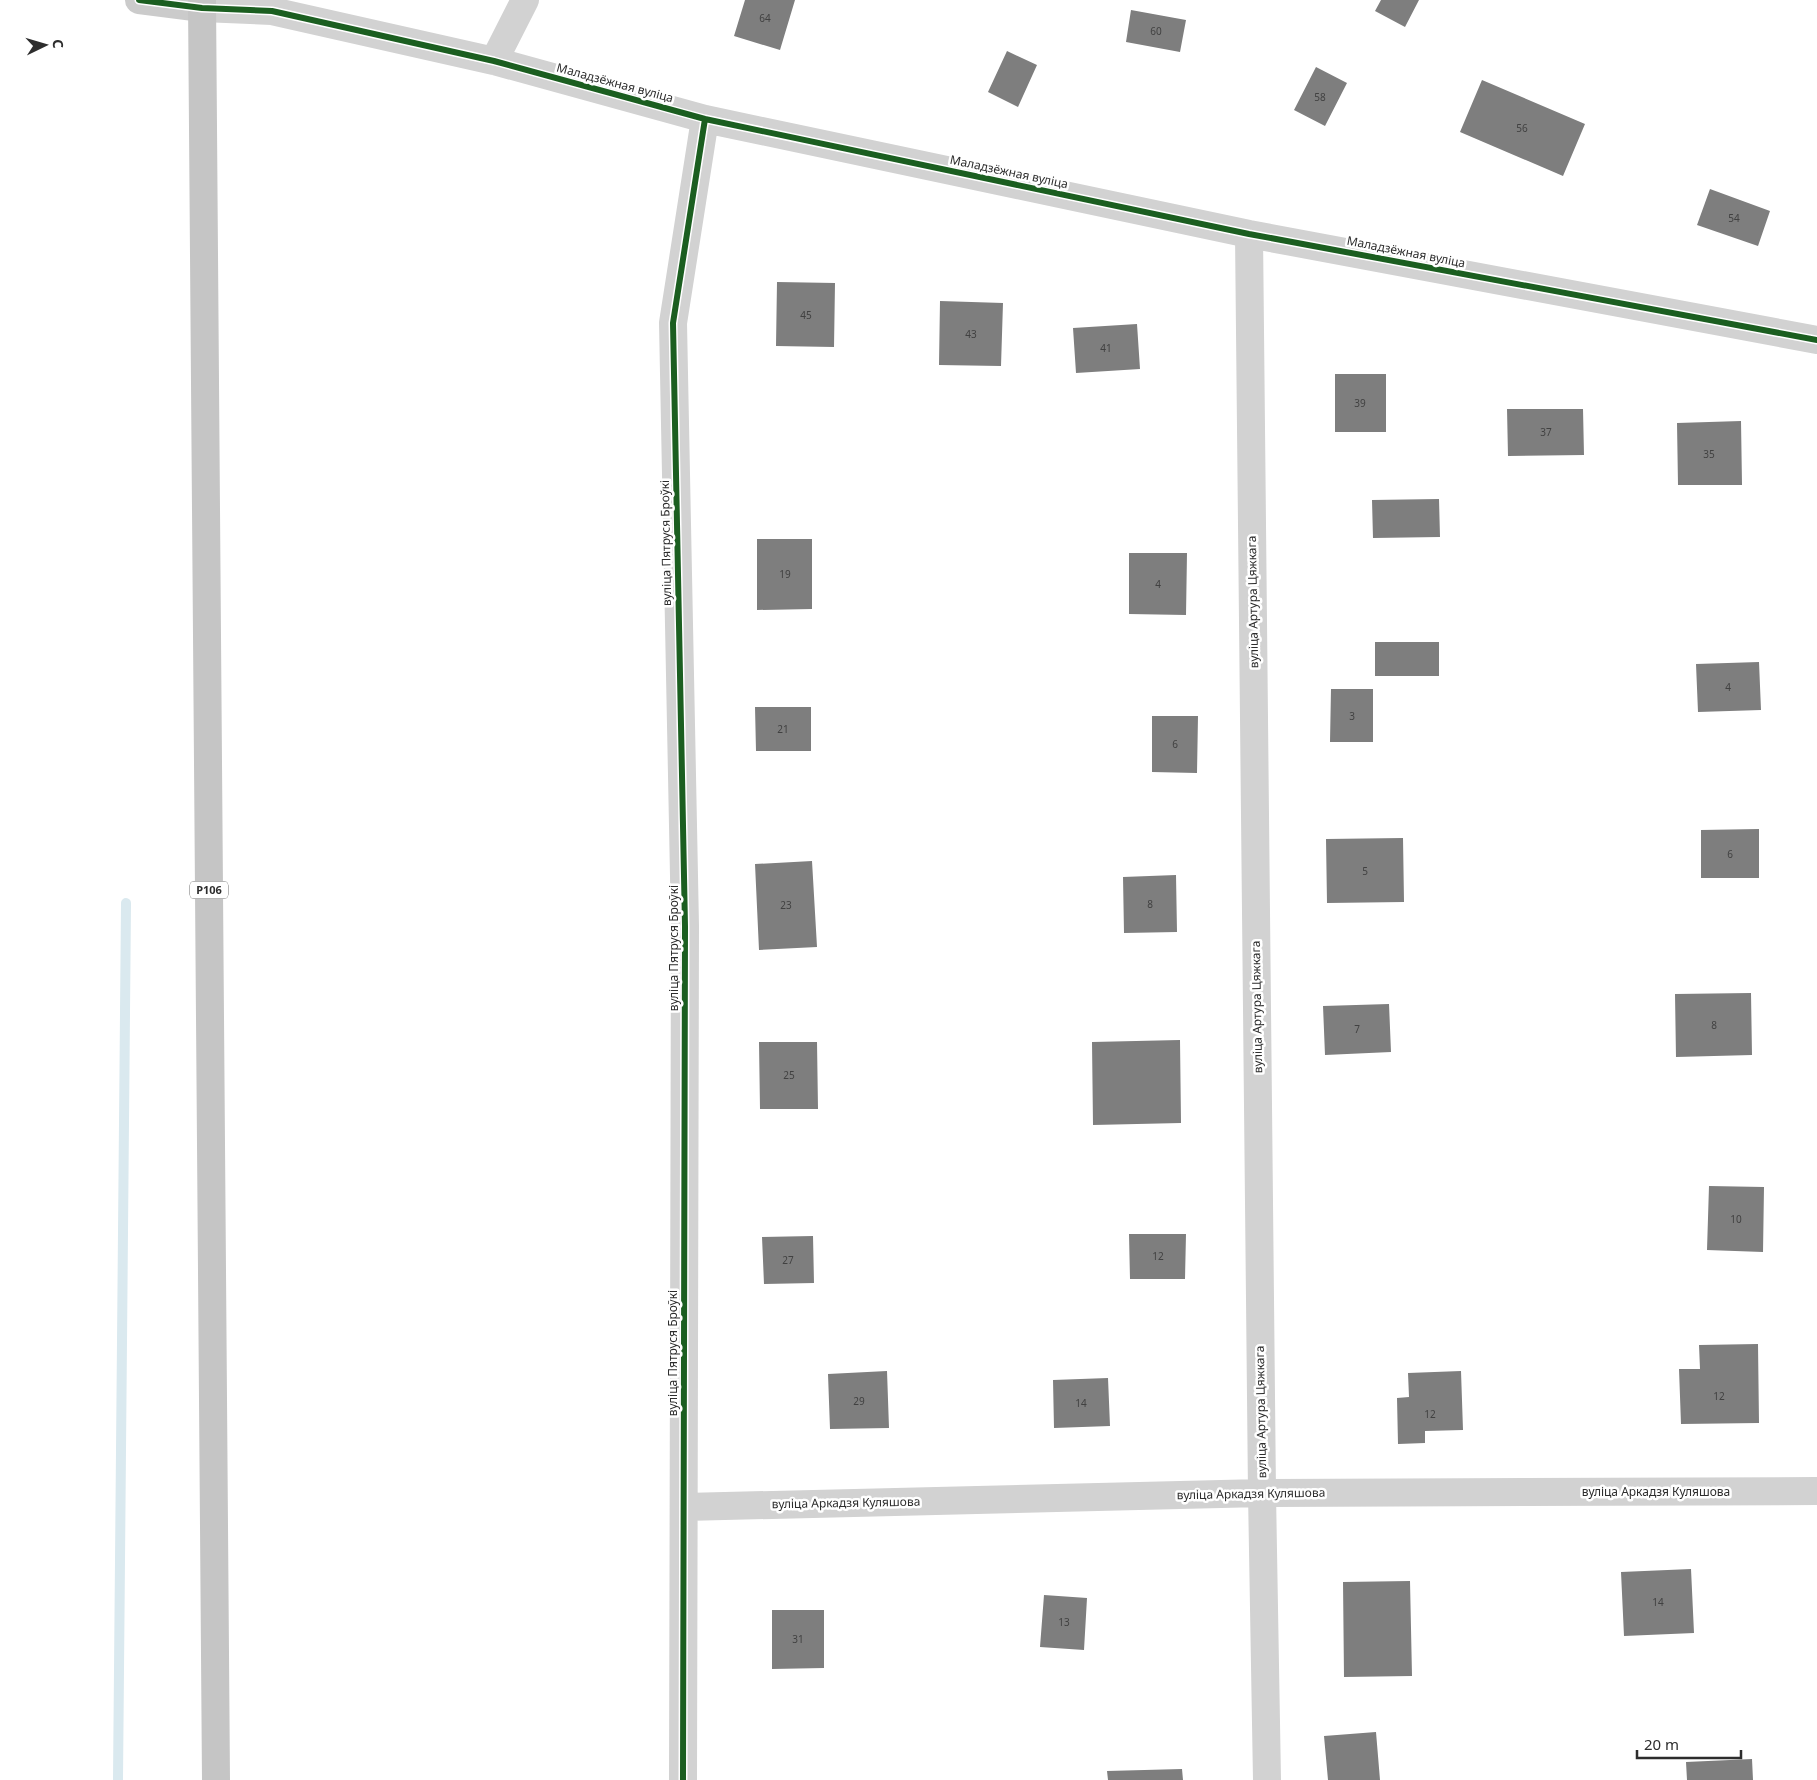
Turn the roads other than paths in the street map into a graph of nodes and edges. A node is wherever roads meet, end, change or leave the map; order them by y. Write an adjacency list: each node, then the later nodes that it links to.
1 (139, 0): 3 (street)
2 (525, 0): 4 (street)
3 (202, 4): 4 (street, Маладзёжная вуліца); 11 (main road, Р106)
4 (494, 61): 5 (street, Маладзёжная вуліца)
5 (705, 119): 6 (street, Маладзёжная вуліца); 10 (street, вуліца Пятруся Броўкі)
6 (1249, 234): 7 (street, Маладзёжная вуліца); 9 (street, вуліца Артура Цяжкага)
7 (1817, 340)
8 (1817, 1491): 9 (street, вуліца Аркадзя Куляшова)
9 (1262, 1493): 10 (street, вуліца Аркадзя Куляшова); 13 (street, вуліца Артура Цяжкага)
10 (684, 1507): 12 (street, вуліца Пятруся Броўкі)
11 (216, 1780)
12 (683, 1780)
13 (1267, 1780)

